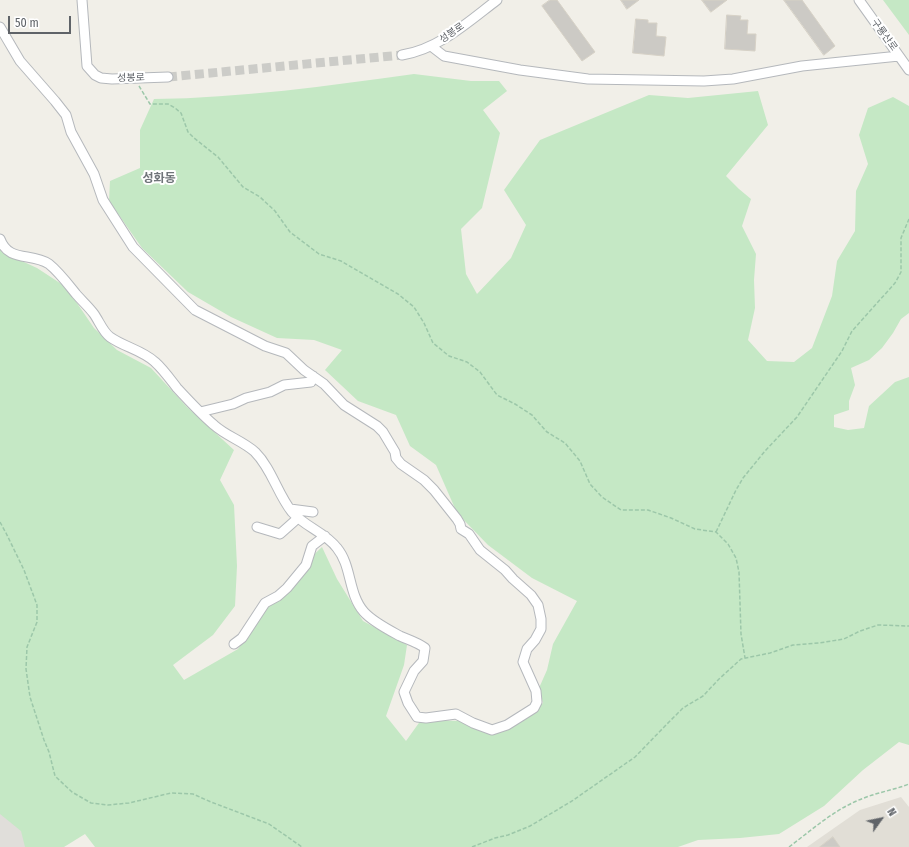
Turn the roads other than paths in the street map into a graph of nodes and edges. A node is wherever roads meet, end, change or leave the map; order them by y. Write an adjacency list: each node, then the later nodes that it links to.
1 (82, 0): 9 (street, 성봉로)
2 (497, 0): 5 (street, 성봉로)
3 (859, 0): 7 (street, 구룡산로)
4 (0, 27): 11 (street)
5 (431, 46): 6 (street, 성봉로); 7 (street)
6 (402, 55)
7 (899, 56): 8 (street, 구룡산로)
8 (909, 70)
9 (168, 77)
10 (0, 239): 12 (street)
11 (313, 376): 12 (street); 17 (street)
12 (200, 412): 13 (street)
13 (290, 509): 14 (street); 15 (street)
14 (313, 512)
15 (298, 518): 16 (street); 17 (street)
16 (257, 527)
17 (325, 536): 18 (street)
18 (234, 644)

